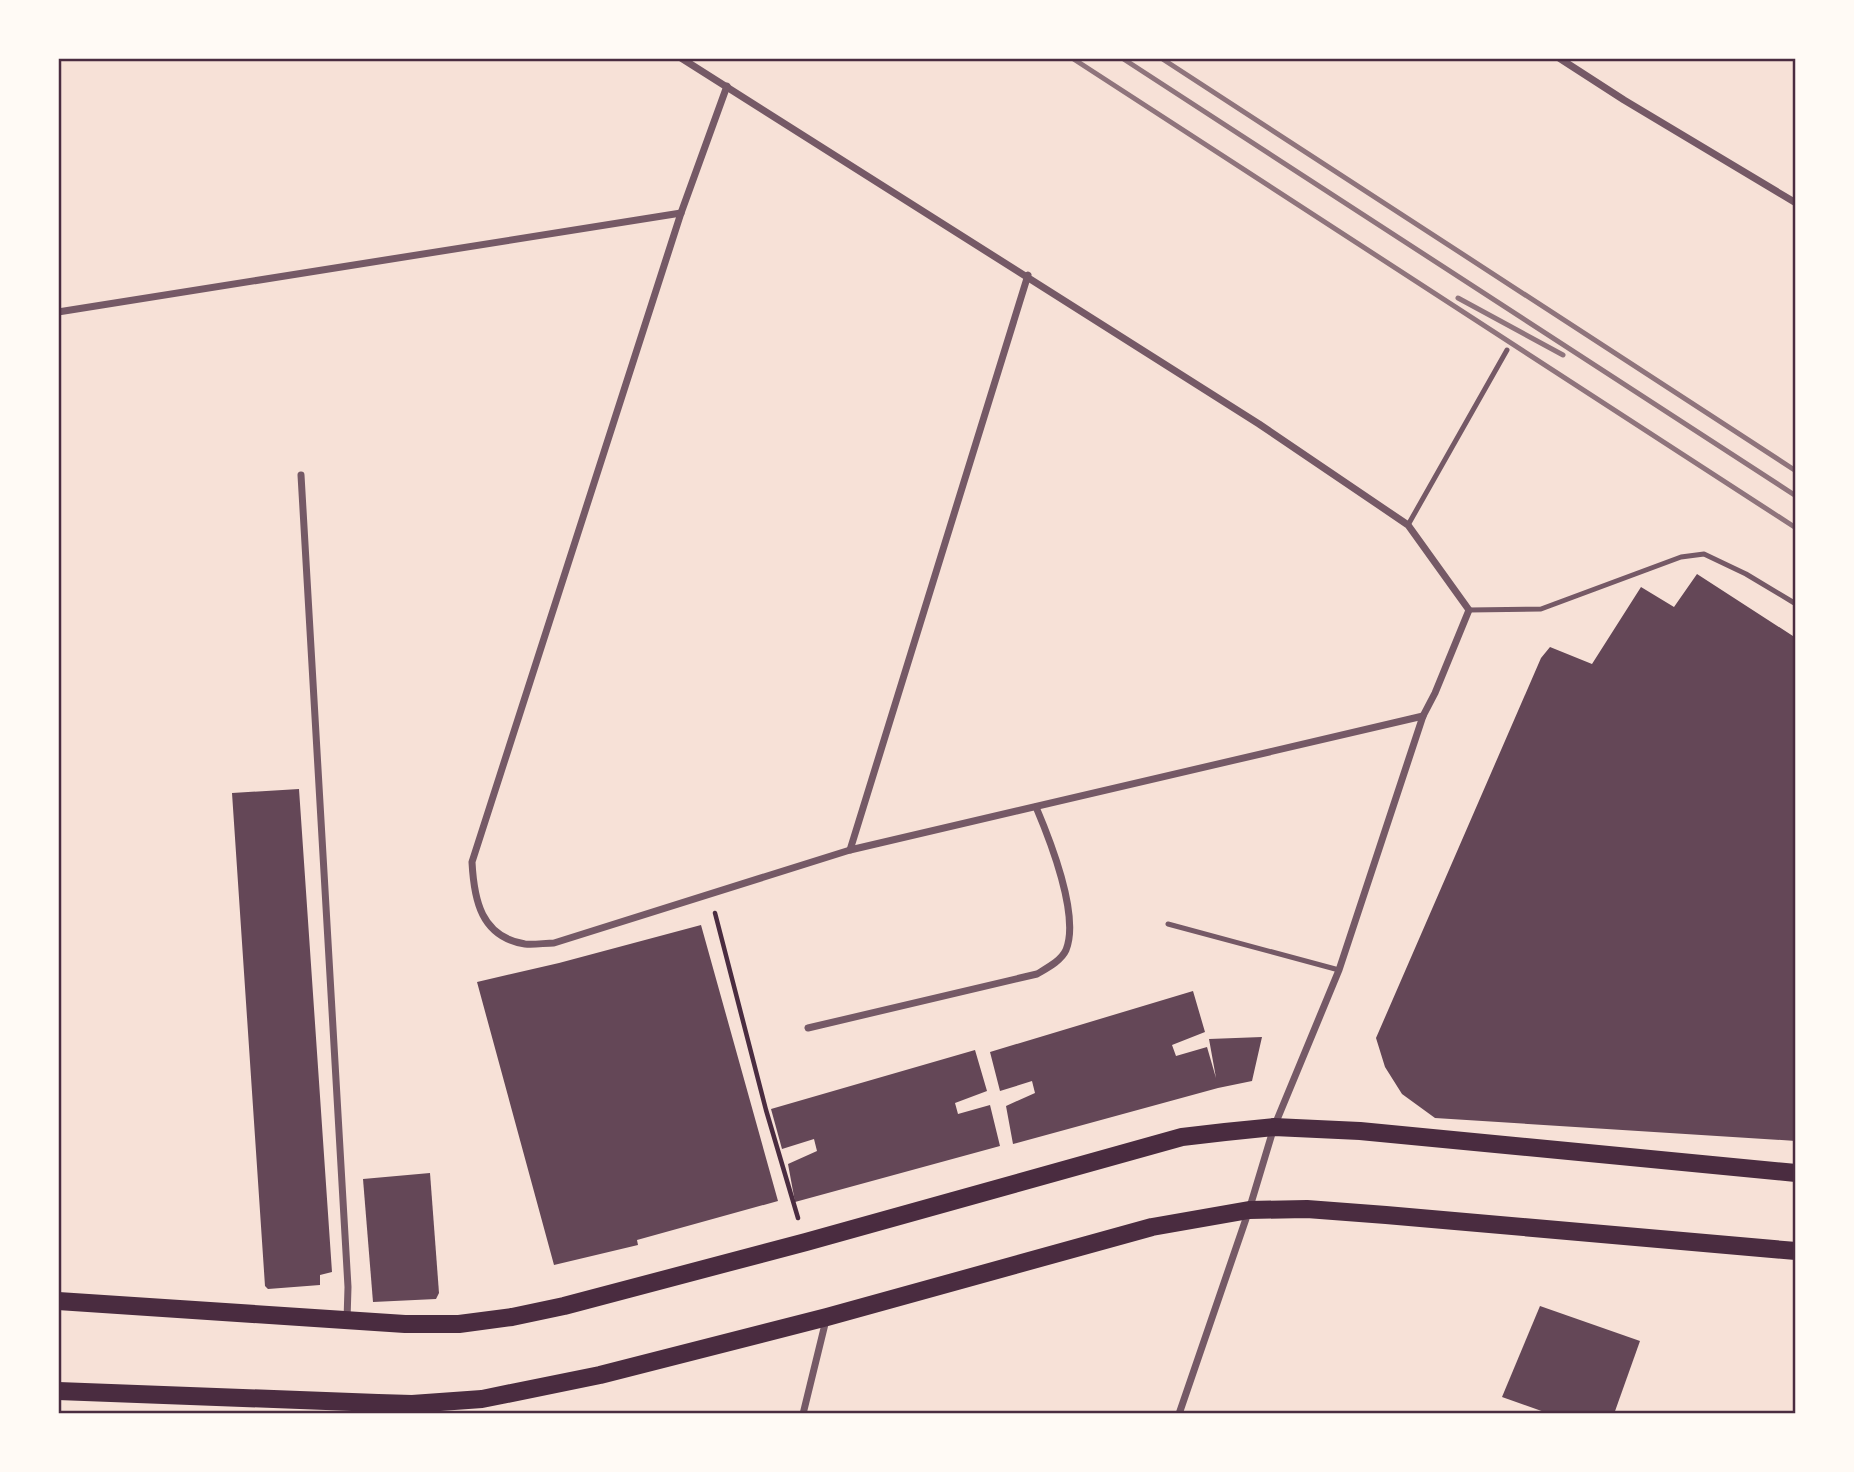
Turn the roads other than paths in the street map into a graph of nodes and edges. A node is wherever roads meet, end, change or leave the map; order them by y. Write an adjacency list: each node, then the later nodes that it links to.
1 (681, 58): 3 (street)
2 (1559, 58): 4 (street)
3 (727, 86): 5 (street); 6 (street)
4 (1796, 203)
5 (681, 213): 7 (street); 15 (street)
6 (1028, 275): 10 (street); 15 (street)
7 (58, 312)
8 (1507, 350): 10 (lane)
9 (301, 475): 25 (street)
10 (1408, 525): 12 (street)
11 (1796, 604): 12 (lane)
12 (1469, 610): 13 (street)
13 (1423, 716): 14 (street); 17 (street)
14 (1036, 807): 15 (street); 18 (street)
15 (849, 850)
16 (1168, 924): 17 (lane)
17 (1339, 970): 19 (street)
18 (808, 1028)
19 (1274, 1127): 20 (main road); 21 (street); 25 (main road)
20 (1796, 1173)
21 (1249, 1210): 22 (main road); 24 (main road); 29 (street)
22 (1796, 1251)
23 (58, 1301): 25 (main road)
24 (827, 1317): 27 (main road); 28 (street)
25 (347, 1321)
26 (58, 1391): 27 (main road)
27 (410, 1409)
28 (803, 1414)
29 (1179, 1414)

